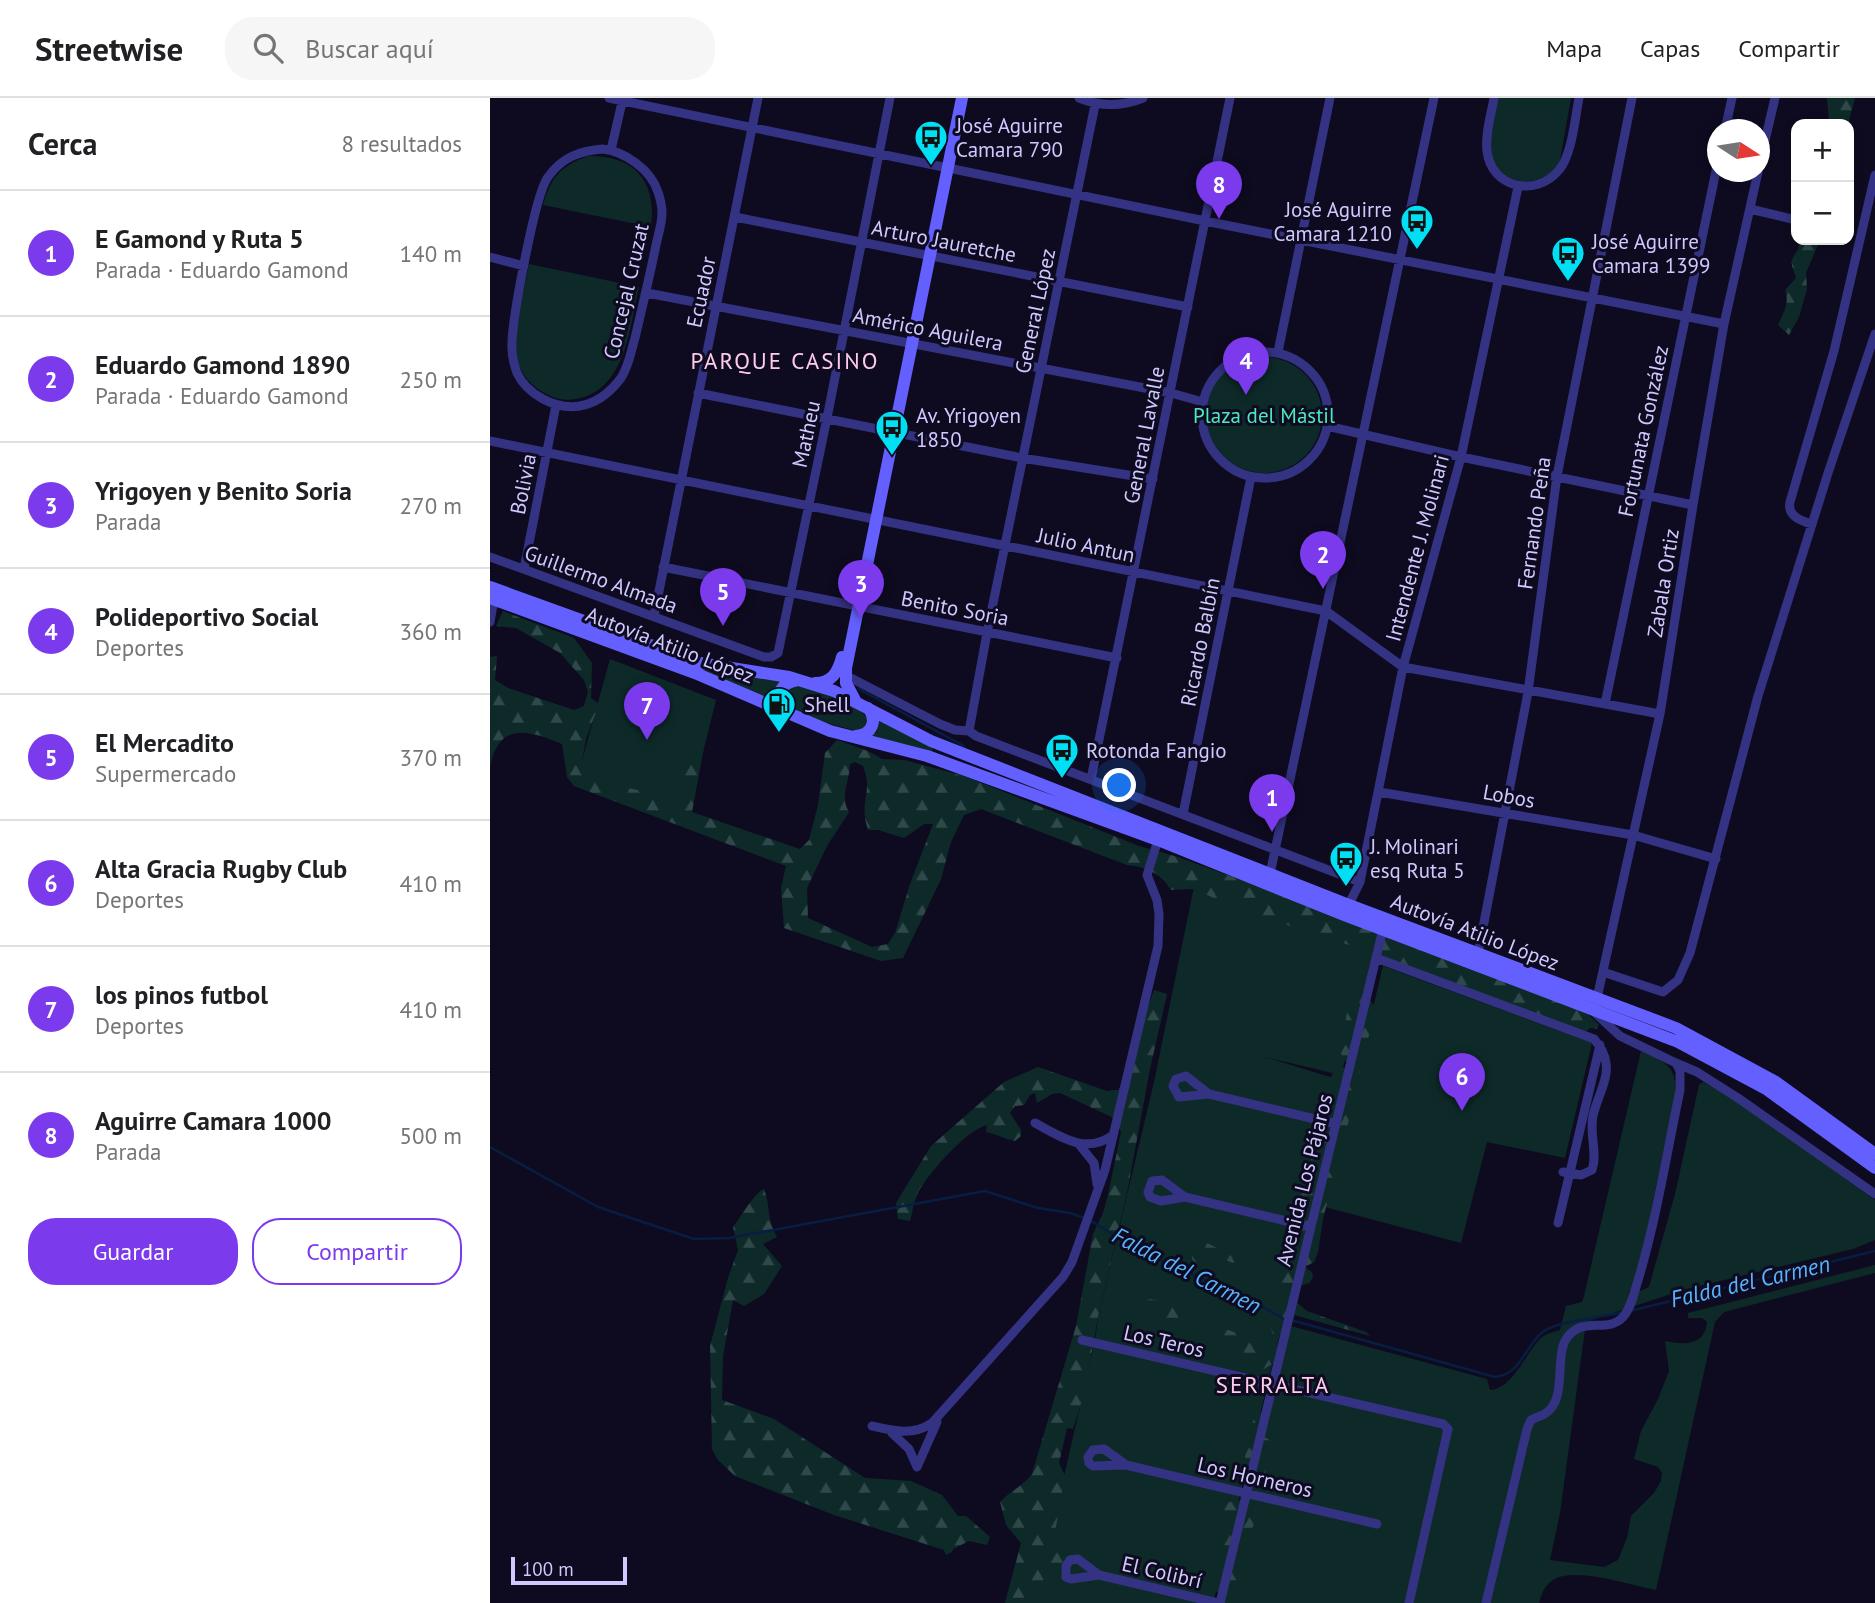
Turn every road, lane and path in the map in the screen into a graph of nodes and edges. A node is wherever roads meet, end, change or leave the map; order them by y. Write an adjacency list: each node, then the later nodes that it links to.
1 (609, 98): 16 (street)
2 (758, 98): 20 (street, Ecuador)
3 (890, 98): 22 (street, Matheu)
4 (956, 98): 23 (main road)
5 (962, 98): 23 (main road)
6 (1079, 98): 17 (street)
7 (1143, 98): 17 (street)
8 (1230, 98): 33 (street, General Lavalle)
9 (1330, 98): 36 (street)
10 (1434, 98): 40 (street)
11 (1494, 98): 27 (street)
12 (1578, 98): 27 (street)
13 (1632, 98): 45 (street, Fernando Peña)
14 (1732, 98): 18 (street)
15 (1774, 98): 19 (street)
16 (622, 99): 20 (street); 21 (street)
17 (1095, 105): 28 (street, General López)
18 (1727, 119)
19 (1769, 119)
20 (751, 128): 22 (street); 30 (street, Ecuador)
21 (611, 150): 41 (street); 44 (street, Concejal Cruzat)
22 (879, 154): 23 (street); 37 (street, Matheu)
23 (945, 167): 28 (street); 38 (main road)
24 (1875, 175): 31 (street)
25 (1714, 182): 48 (street, Fortunata González)
26 (1756, 182): 29 (street, Zabala Ortiz)
27 (1518, 187): 42 (street, Intendente J. Molinari)
28 (1076, 195): 33 (street); 43 (street, General López)
29 (1750, 209): 32 (street); 49 (street, Zabala Ortiz)
30 (734, 217): 37 (street, Arturo Jauretche); 46 (street, Ecuador)
31 (1870, 218): 35 (street)
32 (1791, 219)
33 (1205, 221): 36 (street); 47 (street, General Lavalle)
34 (1854, 233): 35 (street)
35 (1861, 235): 75 (street)
36 (1301, 239): 40 (street); 53 (street)
37 (861, 243): 38 (street, Arturo Jauretche); 50 (street, Matheu)
38 (927, 256): 43 (street, Arturo Jauretche); 52 (main road)
39 (490, 257): 41 (street)
40 (1399, 259): 42 (street); 62 (street)
41 (524, 266): 58 (street)
42 (1498, 279): 45 (street); 65 (street, Intendente J. Molinari)
43 (1059, 282): 47 (street, Arturo Jauretche); 54 (street, General López)
44 (647, 293): 46 (street, Américo Aguilera); 58 (street, Concejal Cruzat)
45 (1591, 298): 48 (street); 67 (street, Fernando Peña)
46 (717, 305): 50 (street, Américo Aguilera); 55 (street, Ecuador)
47 (1188, 307): 56 (street, General Lavalle)
48 (1685, 316): 49 (street); 71 (street, Fortunata González)
49 (1724, 324): 72 (street, Zabala Ortiz)
50 (845, 331): 52 (street, Américo Aguilera); 59 (street, Matheu)
51 (1875, 334): 75 (street)
52 (908, 343): 54 (street, Américo Aguilera); 61 (main road)
53 (1278, 352): 57 (street); 60 (street)
54 (1041, 369): 56 (street, Américo Aguilera); 66 (street, General López)
55 (698, 393): 59 (street); 70 (street, Ecuador)
56 (1171, 393): 57 (street, Américo Aguilera); 69 (street, General Lavalle)
57 (1203, 402): 68 (street)
58 (556, 405): 64 (street, Bolivia)
59 (827, 418): 61 (street); 73 (street, Matheu)
60 (1327, 426): 62 (street); 68 (street)
61 (890, 432): 66 (street); 74 (main road)
62 (1363, 433): 65 (street); 85 (street)
63 (490, 441): 64 (street, Julio Antun)
64 (547, 453): 70 (street, Julio Antun); 79 (street, Bolivia)
65 (1461, 457): 67 (street); 91 (street, Intendente J. Molinari)
66 (1022, 458): 69 (street); 76 (street, General López)
67 (1556, 476): 71 (street); 95 (street, Fernando Peña)
68 (1251, 477): 82 (street, Ricardo Balbín)
69 (1153, 479): 80 (street, General Lavalle)
70 (681, 481): 73 (street, Julio Antun); 78 (street, Ecuador)
71 (1647, 496): 72 (street); 97 (street, Fortunata González)
72 (1692, 505): 100 (street, Zabala Ortiz)
73 (808, 507): 74 (street, Julio Antun); 81 (street, Matheu)
74 (872, 520): 76 (street, Julio Antun); 84 (main road)
75 (1812, 524): 110 (street)
76 (1006, 546): 80 (street, Julio Antun); 88 (street, General López)
77 (490, 557): 79 (street, Guillermo Almada)
78 (663, 566): 81 (street, Benito Soria); 86 (street, Ecuador)
79 (524, 569): 86 (street, Guillermo Almada)
80 (1134, 573): 82 (street, Julio Antun); 90 (street, General Lavalle)
81 (790, 591): 84 (street, Benito Soria); 89 (street, Matheu)
82 (1228, 592): 85 (street, Julio Antun); 106 (street, Ricardo Balbín)
83 (491, 595): 87 (street); 93 (main road, Autovía Atilio López); 99 (main road, Autovía Atilio López)
84 (856, 606): 88 (street, Benito Soria); 92 (main road); 94 (main road)
85 (1326, 611): 91 (street, Julio Antun); 109 (street)
86 (654, 616): 89 (street, Guillermo Almada)
87 (490, 619)
88 (987, 633): 90 (street, Benito Soria); 101 (street, General López)
89 (778, 653)
90 (1117, 658): 103 (street, General Lavalle)
91 (1403, 667): 95 (street, Julio Antun); 104 (street, Intendente J. Molinari)
92 (845, 675): 96 (main road); 101 (street)
93 (799, 680): 94 (main road, Autovía Atilio López); 99 (main road)
94 (813, 683): 96 (main road, Autovía Atilio López)
95 (1528, 692): 97 (street, Julio Antun); 105 (street, Fernando Peña)
96 (855, 700): 98 (main road, Autovía Atilio López)
97 (1605, 704): 100 (street, Julio Antun)
98 (868, 708): 102 (main road); 111 (main road, Autovía Atilio López)
99 (783, 711): 102 (main road, Autovía Atilio López)
100 (1660, 714): 107 (street, Zabala Ortiz)
101 (969, 731): 103 (street)
102 (852, 736): 108 (main road, Autovía Atilio López)
103 (1091, 779): 106 (street)
104 (1379, 792): 105 (street, Lobos); 112 (street, Intendente J. Molinari)
105 (1505, 813): 107 (street, Lobos); 115 (street, Fernando Peña)
106 (1183, 814): 109 (street)
107 (1633, 835): 110 (street, Lobos); 117 (street, Zabala Ortiz)
108 (1158, 840): 113 (main road, Autovía Atilio López); 124 (street)
109 (1276, 850): 111 (street); 112 (street)
110 (1716, 859): 117 (street)
111 (1270, 874): 113 (main road, Autovía Atilio López)
112 (1360, 882): 113 (street, Intendente J. Molinari)
113 (1347, 910): 114 (main road, Autovía Atilio López); 115 (main road, Autovía Atilio López)
114 (1383, 929): 116 (street, Avenida Los Pájaros); 118 (main road, Autovía Atilio López)
115 (1478, 954): 118 (main road, Autovía Atilio López)
116 (1376, 958): 119 (street); 123 (street, Avenida Los Pájaros)
117 (1603, 972): 118 (street, Zabala Ortiz)
118 (1594, 1004): 120 (street); 126 (main road, Autovía Atilio López); 127 (main road, Autovía Atilio López)
119 (1600, 1045): 128 (street); 128 (street)
120 (1676, 1063): 130 (street); 145 (street)
121 (1209, 1094): 123 (street)
122 (1035, 1124): 125 (street)
123 (1336, 1124): 133 (street, Avenida Los Pájaros)
124 (1113, 1135): 125 (street); 129 (street)
125 (1078, 1143): 129 (street)
126 (1875, 1154)
127 (1875, 1168)
128 (1566, 1172): 132 (street)
129 (1097, 1190): 136 (street)
130 (1875, 1194)
131 (1185, 1197): 133 (street)
132 (1558, 1223)
133 (1311, 1227): 135 (street, Avenida Los Pájaros)
134 (1083, 1340): 135 (street, Los Teros)
135 (1273, 1384): 140 (street, Avenida Los Pájaros); 144 (street, Los Teros)
136 (939, 1417): 138 (street); 138 (street)
137 (872, 1426): 138 (street)
138 (884, 1429)
139 (1126, 1465): 140 (street, Los Horneros)
140 (1247, 1492): 141 (street, Los Horneros); 143 (street, Avenida Los Pájaros)
141 (1377, 1524)
142 (1099, 1574): 143 (street, El Colibrí)
143 (1219, 1603)
144 (1409, 1603)
145 (1486, 1603)

